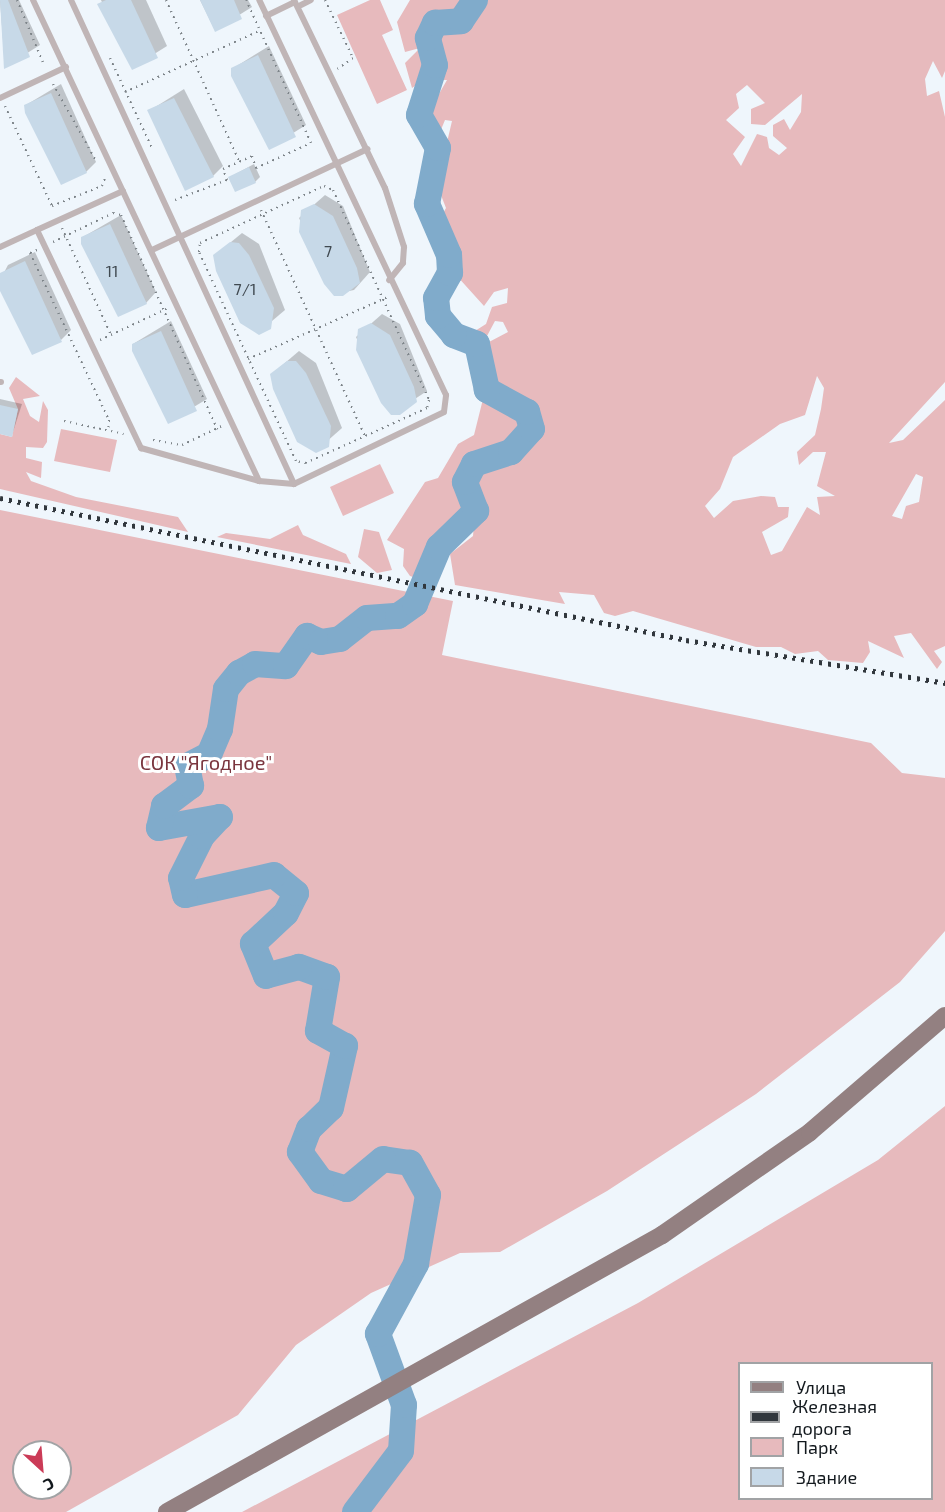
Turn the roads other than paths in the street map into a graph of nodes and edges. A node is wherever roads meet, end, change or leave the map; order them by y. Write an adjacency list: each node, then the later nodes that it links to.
1 (33, 0): 7 (lane)
2 (71, 0): 13 (lane)
3 (259, 0): 6 (lane)
4 (311, 0): 5 (lane)
5 (297, 2): 6 (lane); 9 (lane)
6 (266, 16): 10 (lane)
7 (66, 67): 8 (lane); 11 (lane)
8 (0, 98)
9 (368, 149): 10 (lane); 16 (lane)
10 (335, 164): 13 (lane); 16 (lane)
11 (123, 191): 12 (lane); 15 (lane)
12 (37, 230): 14 (lane); 17 (lane)
13 (177, 238): 15 (lane); 18 (lane)
14 (0, 247)
15 (152, 250): 17 (lane)
16 (389, 279): 18 (lane)
17 (259, 481): 18 (lane)
18 (294, 484)
19 (945, 1016): 20 (main road)
20 (167, 1512)

